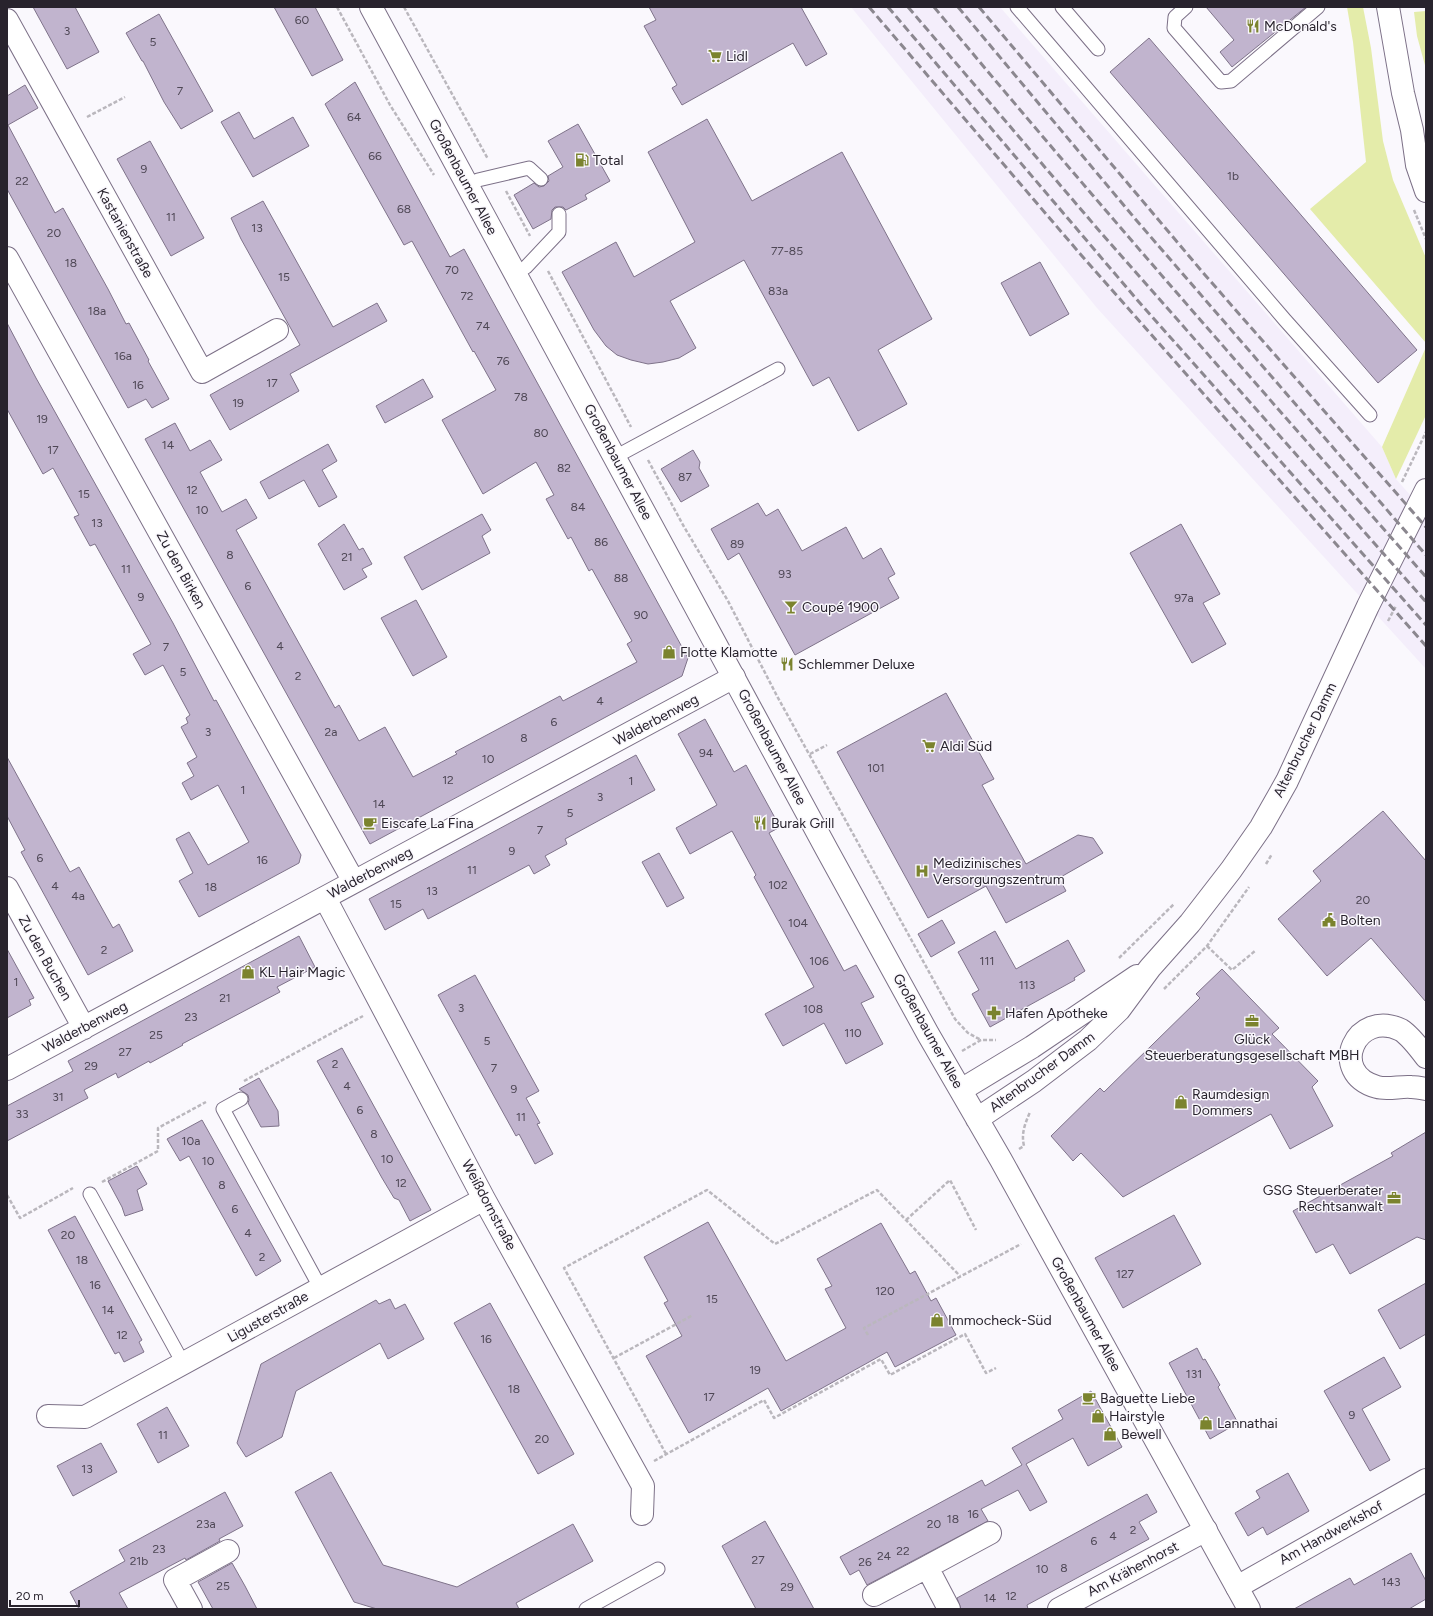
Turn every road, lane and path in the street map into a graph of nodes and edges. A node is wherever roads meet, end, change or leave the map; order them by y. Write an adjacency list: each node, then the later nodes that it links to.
1 (371, 7): 16 (street, Großenbaumer Allee)
2 (404, 7): 14 (path)
3 (1017, 7): 24 (lane)
4 (1062, 7): 9 (lane)
5 (1186, 7): 6 (lane)
6 (1318, 7)
7 (1388, 7): 12 (street)
8 (7, 20): 11 (street, Kastanienstraße)
9 (1098, 49)
10 (125, 97): 11 (path)
11 (67, 128): 22 (street, Kastanienstraße)
12 (1412, 130): 13 (street); 17 (street)
13 (1426, 154)
14 (497, 175): 15 (lane); 16 (lane); 19 (path)
15 (541, 180)
16 (468, 185): 21 (street, Großenbaumer Allee)
17 (1426, 192)
18 (559, 214): 19 (lane)
19 (539, 254): 21 (lane); 26 (path)
20 (7, 258): 33 (street, Zu den Birken)
21 (515, 274): 27 (street, Großenbaumer Allee)
22 (277, 330)
23 (778, 369): 26 (lane)
24 (1370, 415)
25 (1426, 432): 28 (path)
26 (640, 444): 27 (lane); 32 (path)
27 (615, 457): 30 (street, Großenbaumer Allee)
28 (1403, 482)
29 (1426, 490): 40 (street, Altenbrucher Damm)
30 (734, 677): 33 (street, Walderbenweg); 46 (street, Großenbaumer Allee)
31 (827, 744): 32 (path)
32 (810, 754): 44 (path)
33 (354, 882): 35 (street, Walderbenweg)
34 (7, 888): 42 (street, Zu den Buchen)
35 (325, 898): 41 (street, Weißdornstraße); 42 (street, Walderbenweg)
36 (1178, 899): 39 (path)
37 (1207, 946): 38 (path)
38 (1255, 952)
39 (1117, 960)
40 (1150, 968): 50 (street, Altenbrucher Damm); 53 (street, Altenbrucher Damm)
41 (382, 1006): 48 (path); 56 (street, Weißdornstraße)
42 (84, 1028): 47 (street, Walderbenweg)
43 (1002, 1039): 44 (path)
44 (981, 1040): 46 (path)
45 (1426, 1057): 49 (street)
46 (944, 1061): 50 (street, Großenbaumer Allee)
47 (7, 1069)
48 (243, 1081)
49 (1426, 1089)
50 (961, 1090): 53 (street, Großenbaumer Allee)
51 (241, 1099): 52 (lane)
52 (223, 1109): 54 (path); 61 (lane)
53 (977, 1119): 59 (street, Großenbaumer Allee)
54 (89, 1192): 55 (path); 65 (lane)
55 (7, 1195)
56 (484, 1199): 61 (street, Ligusterstraße); 69 (street, Weißdornstraße)
57 (906, 1220): 58 (path); 60 (path); 64 (path)
58 (976, 1230)
59 (1041, 1233): 60 (path); 70 (street, Großenbaumer Allee)
60 (960, 1276): 63 (path)
61 (321, 1289): 65 (street, Ligusterstraße)
62 (693, 1315): 64 (path)
63 (868, 1335)
64 (614, 1358): 66 (path)
65 (183, 1363): 67 (street, Ligusterstraße)
66 (996, 1368)
67 (48, 1416)
68 (1426, 1480): 75 (street, Am Handwerkshof)
69 (642, 1514)
70 (1206, 1530): 75 (street, Großenbaumer Allee); 80 (street, Am Krähenhorst)
71 (990, 1533): 73 (street)
72 (228, 1551): 77 (street)
73 (927, 1567): 76 (street); 79 (street)
74 (658, 1569): 78 (lane)
75 (1237, 1586): 81 (street, Großenbaumer Allee)
76 (874, 1595)
77 (191, 1609)
78 (586, 1609)
79 (949, 1609)
80 (1059, 1609)
81 (1249, 1609)

